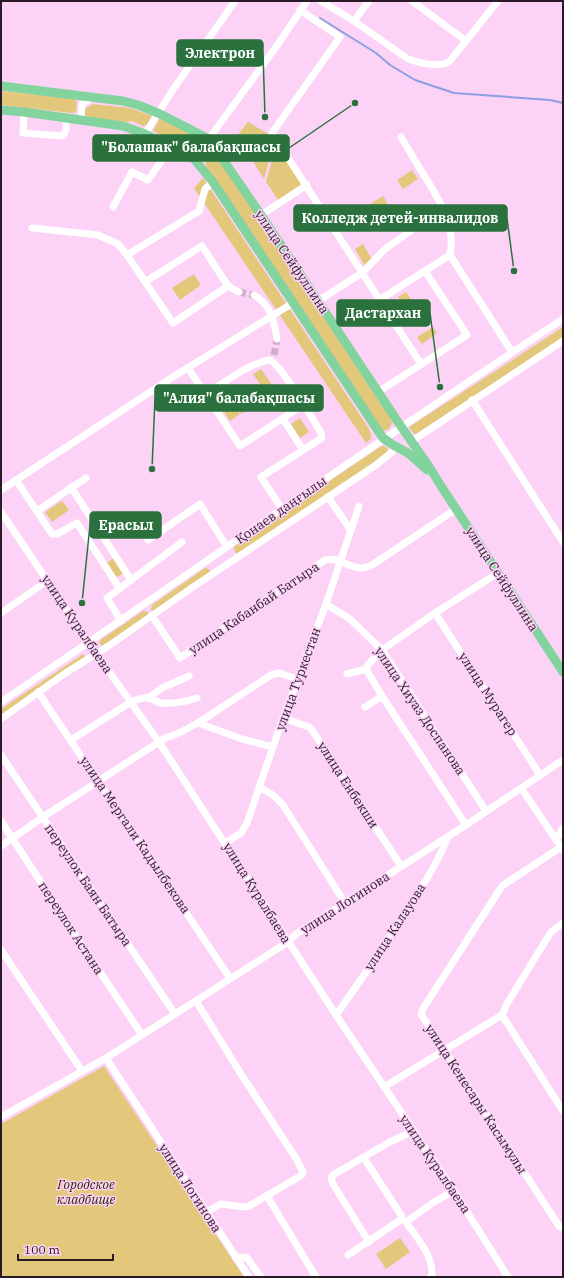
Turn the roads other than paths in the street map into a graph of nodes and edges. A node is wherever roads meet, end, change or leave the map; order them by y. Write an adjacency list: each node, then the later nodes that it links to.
1 (235, 1): 14 (street)
2 (307, 1): 7 (street)
3 (321, 1): 8 (street)
4 (369, 1): 8 (street)
5 (412, 1): 9 (street)
6 (498, 1): 9 (street)
7 (300, 10): 19 (street); 23 (street)
8 (354, 21): 9 (street)
9 (466, 40)
10 (1, 86): 11 (main road)
11 (95, 98): 14 (main road); 16 (street)
12 (1, 110): 13 (main road)
13 (24, 112): 15 (main road); 15 (street)
14 (158, 113): 17 (street); 19 (main road)
15 (66, 118): 16 (main road)
16 (81, 120): 17 (main road)
17 (144, 134): 20 (main road)
18 (401, 137): 25 (street)
19 (209, 139): 21 (street); 26 (main road, улица Сейфуллина)
20 (171, 147): 21 (main road); 24 (street)
21 (194, 159): 22 (main road, улица Сейфуллина)
22 (213, 182): 28 (street); 38 (main road, улица Сейфуллина)
23 (307, 185): 26 (street); 31 (street)
24 (113, 207)
25 (443, 208): 29 (street); 31 (street)
26 (261, 215): 37 (main road, улица Сейфуллина)
27 (32, 228): 28 (street)
28 (127, 255): 32 (street)
29 (450, 255): 30 (street); 43 (street)
30 (424, 271): 36 (street); 44 (street)
31 (362, 273): 36 (street); 37 (street)
32 (145, 282): 33 (street); 33 (street)
33 (228, 286): 34 (street)
34 (239, 292)
35 (254, 295): 39 (street)
36 (379, 300): 44 (street)
37 (318, 301): 46 (main road, улица Сейфуллина)
38 (293, 303): 39 (street); 52 (main road, улица Сейфуллина)
39 (272, 315): 41 (street); 45 (street)
40 (563, 319): 43 (street, Қонаев даңғылы)
41 (277, 339)
42 (563, 341): 48 (street, Қонаев даңғылы)
43 (512, 352): 51 (street, Қонаев даңғылы)
44 (421, 364): 46 (street)
45 (188, 368): 47 (street); 57 (street)
46 (378, 392): 51 (main road, улица Сейфуллина)
47 (206, 394): 49 (street); 50 (street)
48 (472, 400): 53 (street, Қонаев даңғылы); 70 (street)
49 (303, 405): 50 (street); 54 (street)
50 (283, 419): 54 (street)
51 (401, 426): 52 (street, Қонаев даңғылы); 53 (main road, улица Сейфуллина)
52 (383, 438): 55 (main road, улица Сейфуллина); 63 (street, Қонаев даңғылы)
53 (412, 441): 55 (main road, Қонаев даңғылы); 58 (main road, улица Сейфуллина)
54 (303, 450): 63 (street)
55 (395, 450): 58 (main road, улица Сейфуллина); 61 (street, Қонаев даңғылы)
56 (86, 478): 59 (street)
57 (16, 480): 60 (street); 65 (street)
58 (441, 486): 64 (main road, улица Сейфуллина)
59 (72, 487): 65 (street); 74 (street)
60 (1, 490)
61 (328, 497): 67 (street); 80 (street, Қонаев даңғылы)
62 (358, 506): 67 (street, улица Туркестан)
63 (282, 509): 71 (street, Қонаев даңғылы)
64 (456, 510): 72 (street, улица Кабанбай Батыра); 73 (main road, улица Сейфуллина)
65 (36, 511): 76 (street)
66 (1, 512): 75 (street, улица Куралбаева)
67 (350, 529): 72 (street, улица Туркестан)
68 (148, 540): 71 (street)
69 (182, 542): 74 (street)
70 (563, 542)
71 (227, 547): 81 (street, Қонаев даңғылы)
72 (340, 562): 77 (street, улица Туркестан); 80 (street, улица Кабанбай Батыра)
73 (498, 573): 79 (street); 86 (main road, улица Сейфуллина)
74 (131, 580): 76 (street)
75 (47, 581): 78 (street); 82 (street, улица Куралбаева)
76 (120, 589): 81 (street)
77 (326, 604): 83 (street, улица Хиуаз Доспанова); 89 (street, улица Туркестан)
78 (1, 613)
79 (435, 613): 83 (street); 105 (street, улица Мурагер)
80 (151, 616): 84 (street, Қонаев даңғылы)
81 (121, 621): 82 (street, Қонаев даңғылы)
82 (88, 642): 84 (street, улица Куралбаева); 94 (street, Қонаев даңғылы)
83 (382, 650): 85 (street); 109 (street, улица Хиуаз Доспанова)
84 (96, 654): 90 (street, Қонаев даңғылы); 95 (street, улица Куралбаева)
85 (366, 671): 87 (street); 91 (street)
86 (563, 672)
87 (347, 674)
88 (189, 676): 92 (street)
89 (297, 679): 97 (street, улица Туркестан); 99 (street)
90 (38, 692): 98 (street, Қонаев даңғылы); 100 (street, улица Мергали Кадылбекова)
91 (382, 696): 96 (street); 112 (street)
92 (148, 698): 93 (street); 95 (street)
93 (196, 698)
94 (1, 702)
95 (131, 702): 100 (street); 101 (street, улица Куралбаева)
96 (365, 707)
97 (283, 718): 102 (street, улица Туркестан); 120 (street, улица Енбекши)
98 (1, 719)
99 (198, 723): 101 (street); 102 (street)
100 (71, 740): 106 (street, улица Мергали Кадылбекова)
101 (159, 742): 106 (street); 117 (street, улица Куралбаева)
102 (273, 747): 107 (street, улица Туркестан)
103 (1, 755): 110 (street, переулок Баян Батыра)
104 (563, 760): 105 (street, улица Логинова)
105 (540, 775): 108 (street, улица Логинова)
106 (99, 780): 110 (street); 125 (street, улица Мергали Кадылбекова)
107 (259, 787): 117 (street, улица Туркестан); 121 (street)
108 (521, 788): 109 (street, улица Логинова); 116 (street)
109 (486, 811): 112 (street, улица Логинова)
110 (42, 817): 115 (street); 127 (street, переулок Баян Батыра)
111 (1, 821): 115 (street, переулок Астана)
112 (466, 825): 114 (street, улица Логинова)
113 (563, 828): 116 (street)
114 (448, 836): 120 (street, улица Логинова); 128 (street, улица Калауова)
115 (12, 838): 118 (street); 130 (street, переулок Астана)
116 (556, 840): 119 (street)
117 (225, 843): 123 (street, улица Куралбаева)
118 (1, 846)
119 (562, 849): 131 (street, улица Кенесары Касымулы)
120 (401, 866): 121 (street, улица Логинова)
121 (345, 902): 123 (street, улица Логинова)
122 (563, 923): 129 (street)
123 (288, 942): 125 (street, улица Логинова); 128 (street, улица Куралбаева)
124 (1, 950): 133 (street)
125 (230, 978): 126 (street, улица Логинова)
126 (196, 1001): 127 (street, улица Логинова); 140 (street)
127 (175, 1014): 130 (street, улица Логинова)
128 (336, 1015): 134 (street, улица Куралбаева)
129 (502, 1015): 131 (street); 135 (street)
130 (142, 1035): 132 (street, улица Логинова)
131 (444, 1050): 134 (street); 142 (street, улица Кенесары Касымулы)
132 (106, 1058): 133 (street, улица Логинова); 141 (street, улица Логинова)
133 (82, 1071): 136 (street, улица Логинова)
134 (384, 1087): 137 (street, улица Куралбаева)
135 (563, 1111)
136 (1, 1117)
137 (413, 1131): 138 (street); 139 (street, улица Куралбаева)
138 (364, 1158): 143 (street); 143 (street)
139 (454, 1192): 146 (street, улица Куралбаева); 150 (street)
140 (266, 1196): 141 (street); 149 (street)
141 (206, 1212): 145 (street, улица Логинова)
142 (563, 1228)
143 (368, 1242): 144 (street)
144 (348, 1255)
145 (236, 1258): 147 (street, улица Логинова); 148 (street)
146 (507, 1275): 151 (street)
147 (249, 1277)
148 (261, 1277)
149 (316, 1277)
150 (430, 1277)
151 (499, 1277)

